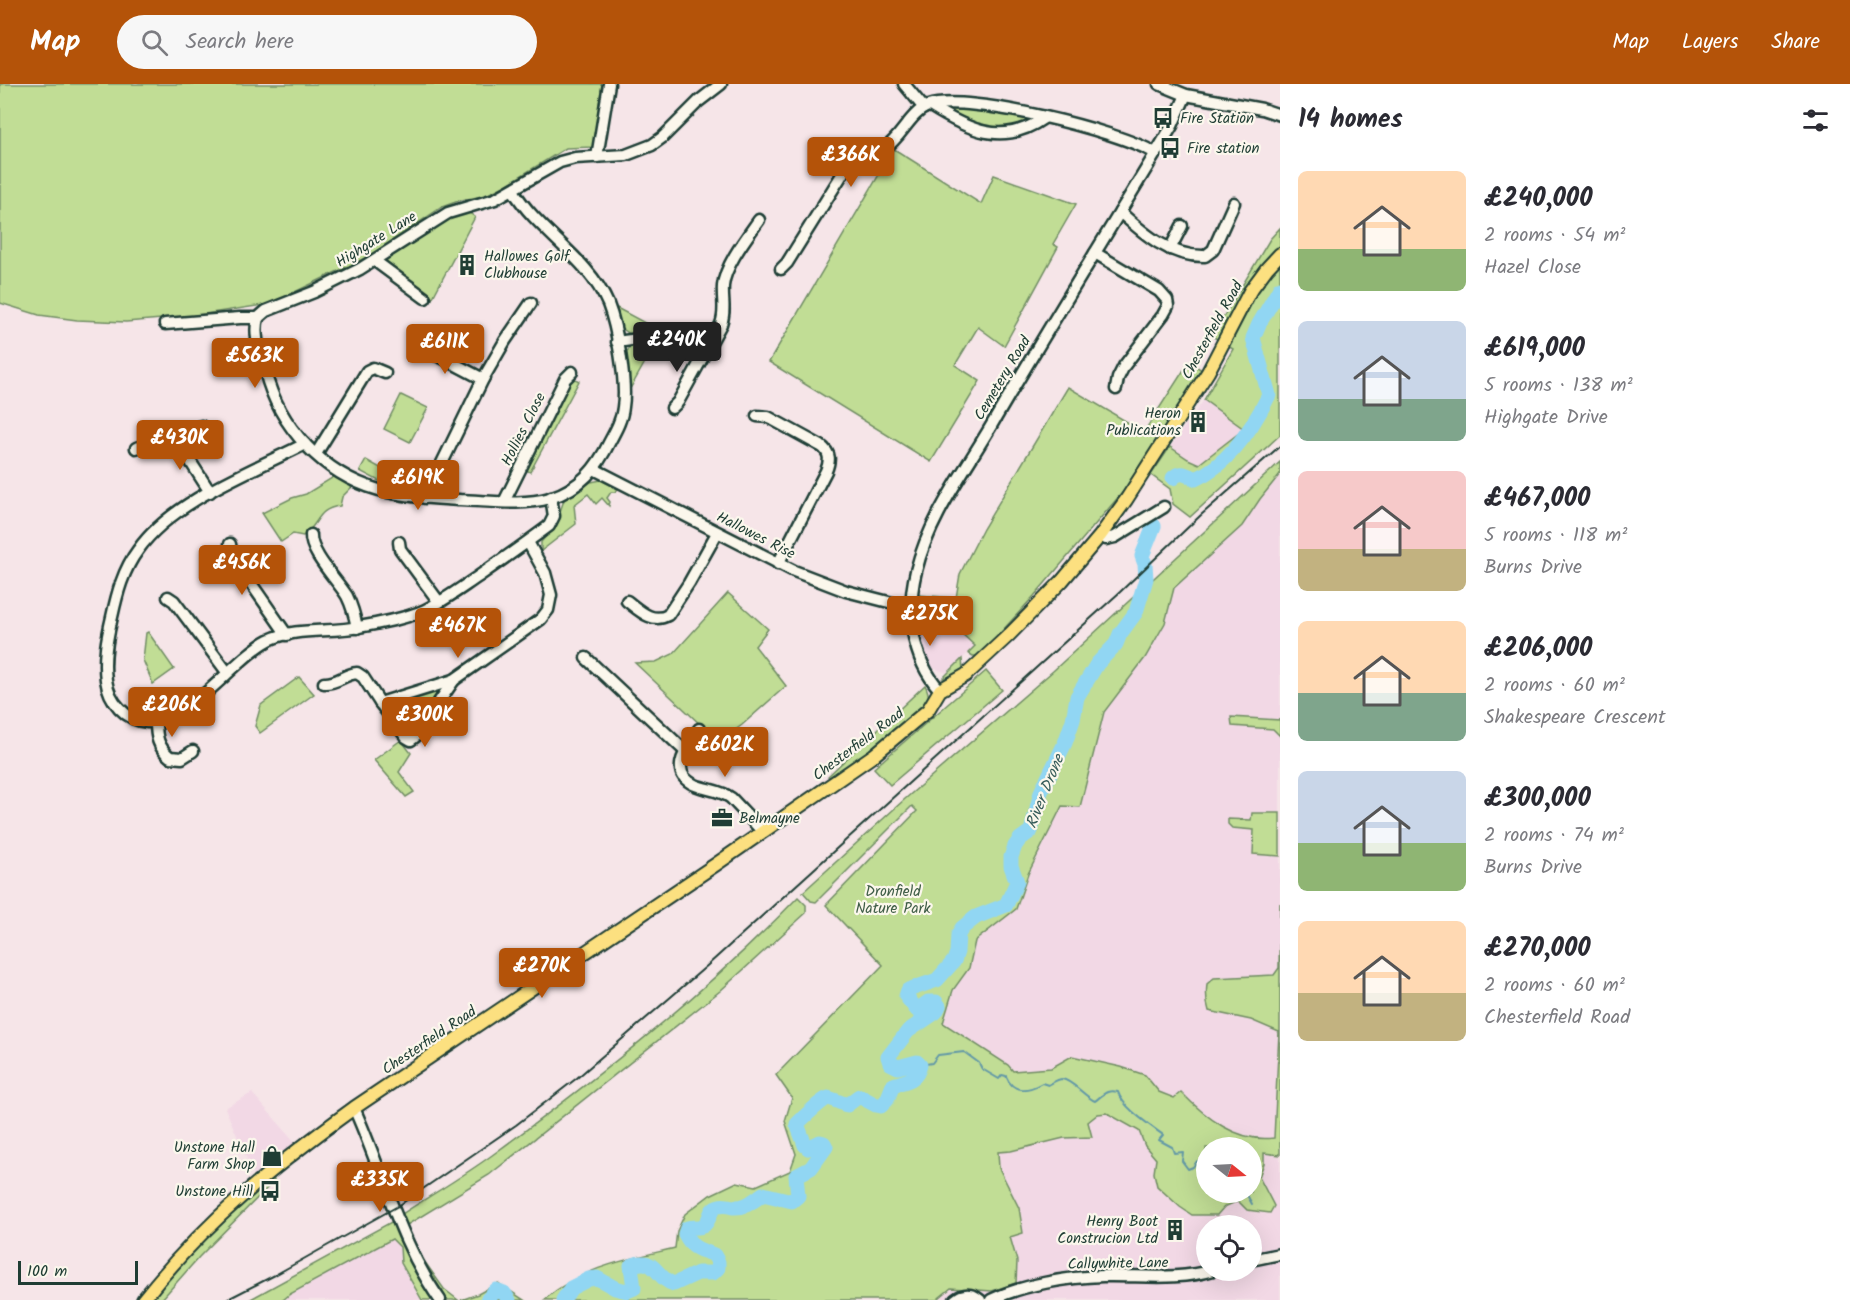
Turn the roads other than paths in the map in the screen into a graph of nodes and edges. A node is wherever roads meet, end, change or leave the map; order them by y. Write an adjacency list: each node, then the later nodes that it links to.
1 (609, 84): 10 (street)
2 (721, 84): 10 (street, Highgate Lane)
3 (904, 84): 6 (street)
4 (1160, 84): 5 (street)
5 (1186, 95): 7 (street); 9 (street, Cemetery Road)
6 (927, 107): 8 (street); 8 (street); 20 (street)
7 (1280, 115)
8 (1044, 118): 9 (street)
9 (1155, 153): 13 (street, Cemetery Road)
10 (597, 157): 11 (street, Highgate Lane)
11 (513, 190): 19 (street, Highgate Lane); 25 (street)
12 (1234, 203): 16 (street)
13 (1120, 212): 16 (street); 17 (street, Cemetery Road)
14 (759, 220): 27 (street)
15 (1182, 226): 16 (street)
16 (1170, 249)
17 (1095, 253): 31 (street); 55 (street, Cemetery Road)
18 (1280, 254): 47 (main road, Chesterfield Road)
19 (375, 261): 21 (street); 23 (street, Highgate Lane)
20 (781, 269)
21 (425, 298)
22 (531, 303): 30 (street)
23 (258, 318): 24 (street, Highgate Lane); 36 (street)
24 (165, 324)
25 (617, 342): 27 (street); 39 (street)
26 (416, 347): 30 (street)
27 (703, 355): 32 (street)
28 (572, 372): 43 (street, Hollies Close)
29 (385, 373): 38 (street)
30 (483, 379): 42 (street)
31 (1116, 389)
32 (672, 408)
33 (757, 416): 51 (street)
34 (201, 426): 35 (street)
35 (178, 434): 37 (street); 40 (street)
36 (305, 444): 38 (street); 40 (street)
37 (136, 448)
38 (316, 454): 42 (street)
39 (594, 469): 41 (street); 45 (street, Hallowes Rise)
40 (210, 492): 64 (street)
41 (551, 497): 43 (street); 49 (street)
42 (425, 498): 43 (street)
43 (504, 502)
44 (1164, 507): 47 (street)
45 (717, 533): 51 (street, Hallowes Rise); 54 (street)
46 (311, 535): 56 (street)
47 (1100, 536): 62 (main road, Chesterfield Road)
48 (399, 542): 53 (street)
49 (528, 542): 53 (street); 60 (street)
50 (230, 544): 57 (street)
51 (778, 564): 55 (street, Hallowes Rise)
52 (168, 597): 59 (street)
53 (439, 602): 56 (street)
54 (627, 602)
55 (912, 608): 62 (street, Cemetery Road)
56 (357, 628): 57 (street)
57 (287, 634): 59 (street)
58 (586, 658): 67 (street)
59 (227, 672): 64 (street)
60 (454, 680): 63 (street); 63 (street)
61 (324, 682): 63 (street)
62 (940, 690): 68 (main road, Chesterfield Road)
63 (380, 703)
64 (156, 722): 66 (street)
65 (699, 729): 67 (street)
66 (193, 751)
67 (686, 751): 68 (street)
68 (763, 832): 69 (main road, Chesterfield Road)
69 (354, 1108): 73 (main road); 74 (street)
70 (1280, 1254): 71 (street)
71 (1262, 1258)
72 (1196, 1274): 77 (street, Callywhite Lane)
73 (143, 1300)
74 (440, 1300)
75 (955, 1300): 76 (street)
76 (980, 1300)
77 (991, 1300)

